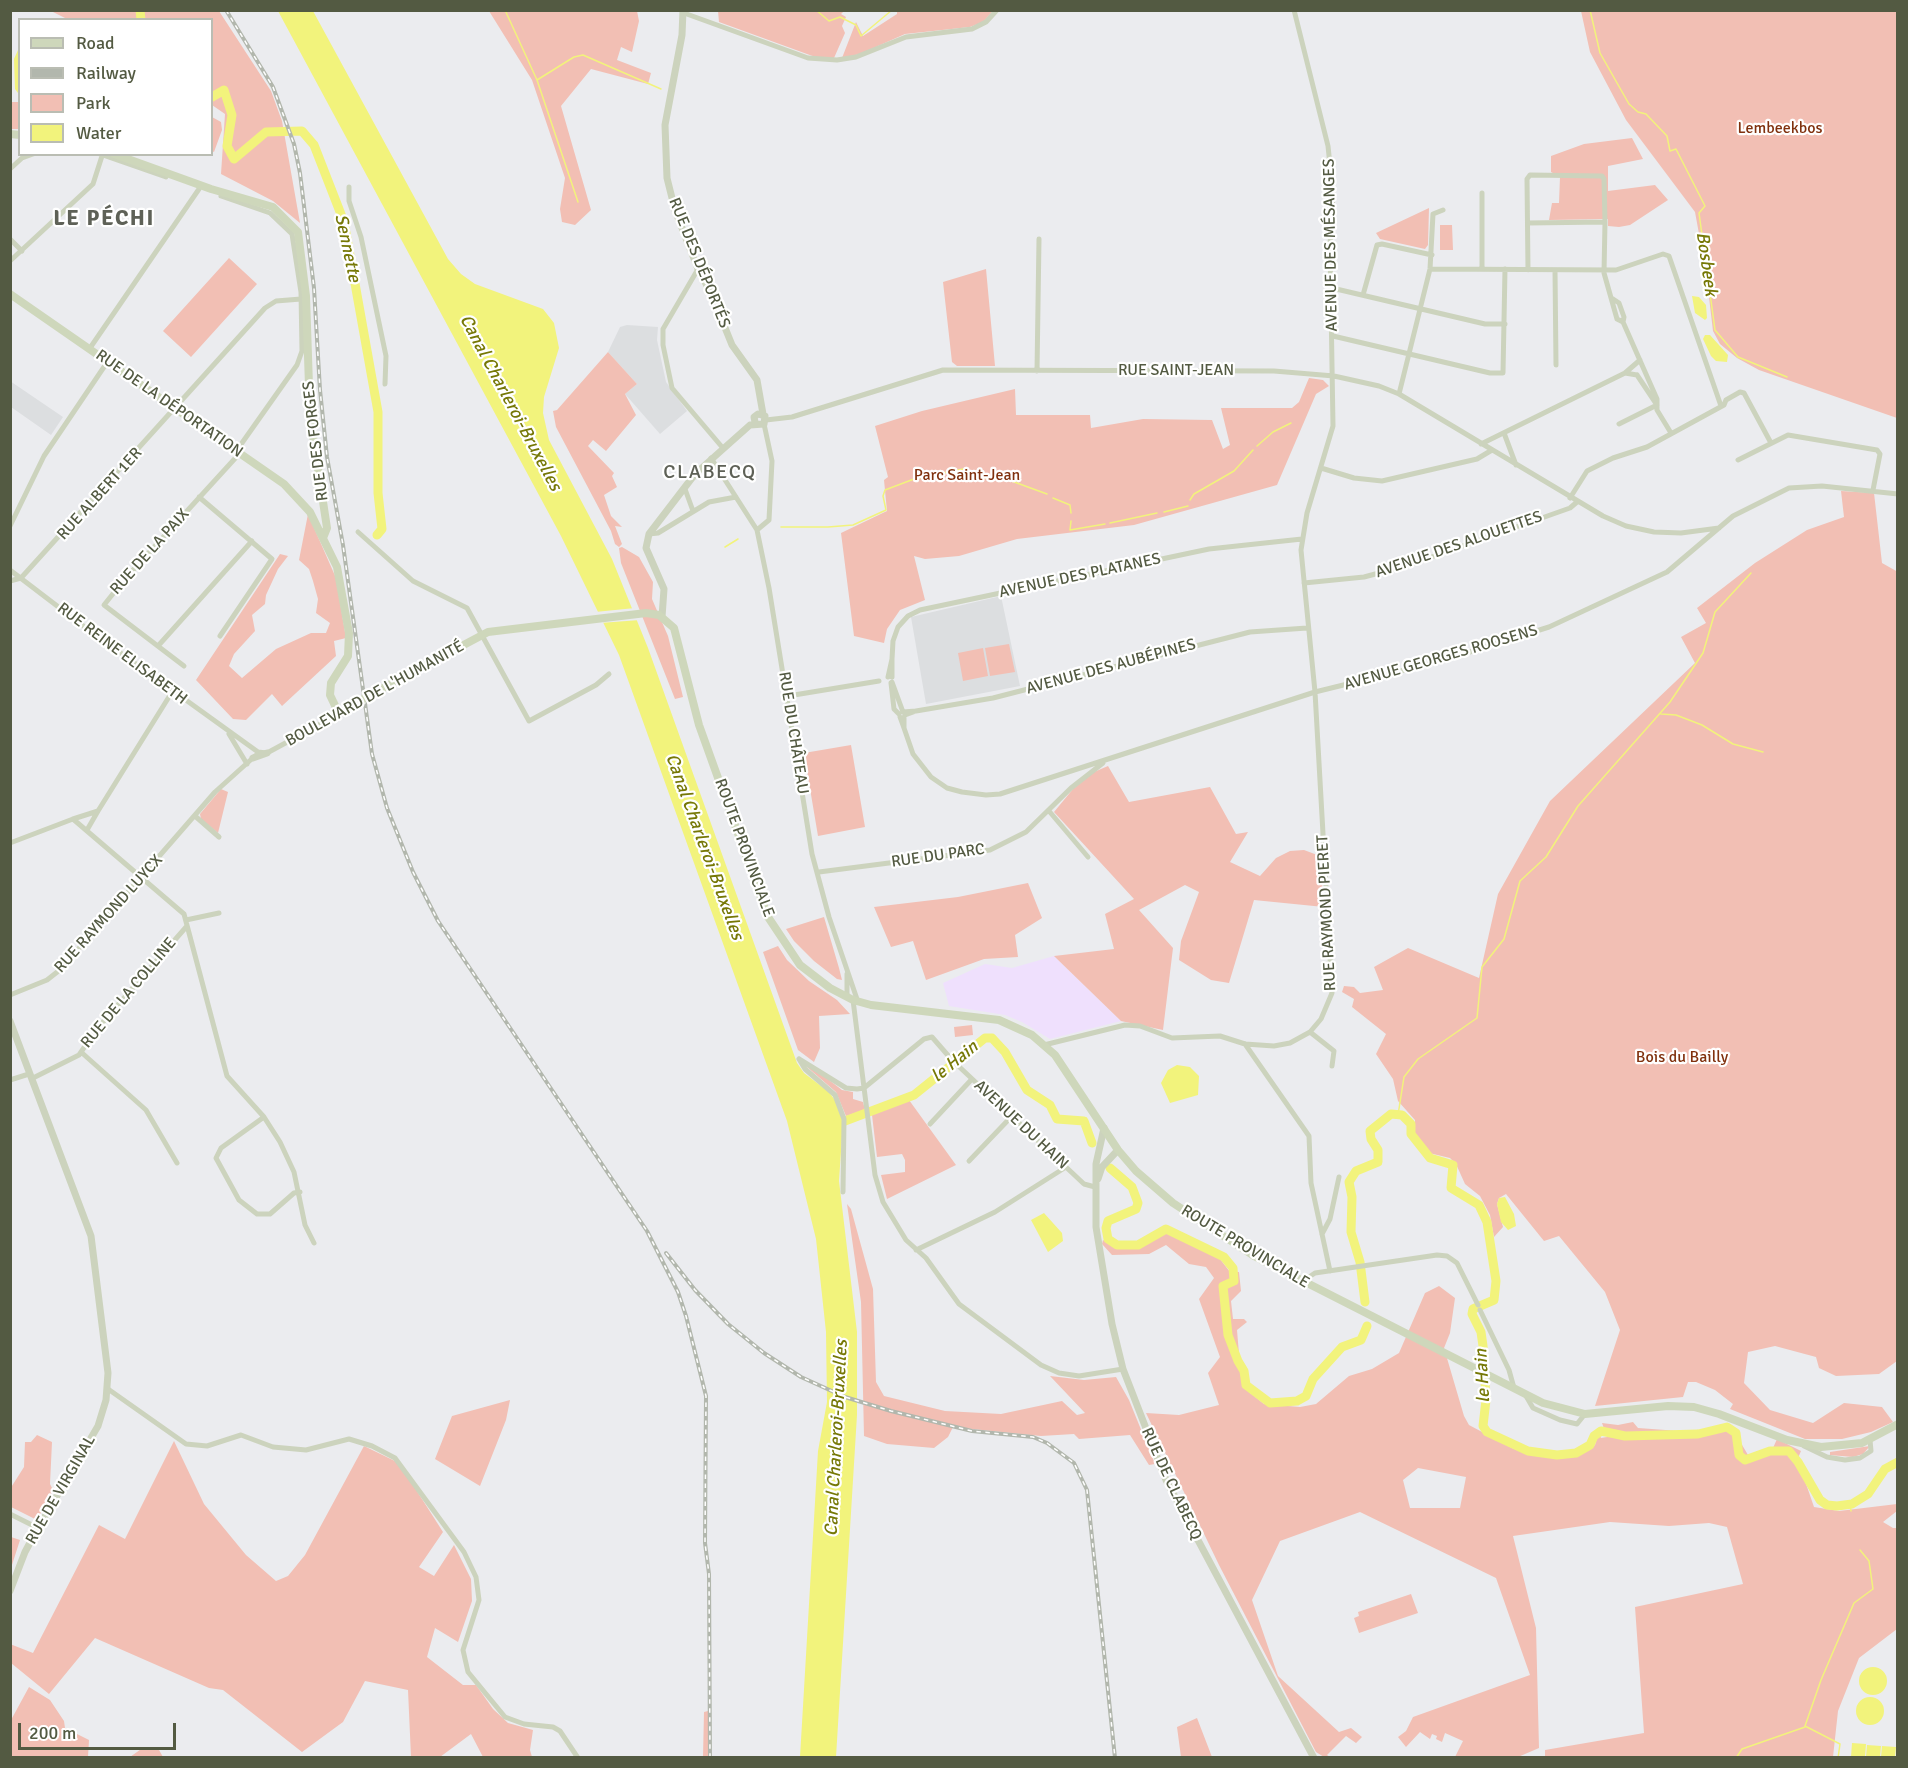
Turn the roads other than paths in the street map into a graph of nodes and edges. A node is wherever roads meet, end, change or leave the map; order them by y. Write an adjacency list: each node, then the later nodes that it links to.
1 (997, 10): 3 (street)
2 (1294, 10): 27 (street, AVENUE DES MÉSANGES)
3 (684, 12): 20 (street, RUE DES DÉPORTÉS)
4 (28, 156): 8 (street)
5 (101, 156): 17 (street)
6 (104, 156): 10 (street, RUE DES FORGES)
7 (120, 156): 37 (main road, RUE DES FORGES)
8 (10, 170)
9 (349, 187): 46 (street)
10 (200, 189): 30 (street, RUE DES FORGES); 34 (street)
11 (1482, 193): 22 (street)
12 (1443, 210): 18 (street)
13 (1605, 222): 14 (street); 14 (street); 26 (street)
14 (1528, 223): 24 (street)
15 (10, 239): 17 (street)
16 (1039, 239): 41 (street)
17 (22, 251): 19 (street)
18 (1432, 255): 21 (street); 29 (street)
19 (10, 261)
20 (698, 269): 51 (street, RUE DES DÉPORTÉS); 57 (street)
21 (1430, 269): 22 (street); 31 (street)
22 (1482, 269): 23 (street)
23 (1505, 269): 24 (street); 32 (street)
24 (1528, 270): 25 (street)
25 (1555, 270): 26 (street); 40 (street)
26 (1604, 270): 38 (street); 49 (street)
27 (1332, 288): 29 (street); 33 (street, AVENUE DES MÉSANGES)
28 (10, 294): 34 (main road, RUE DE LA DÉPORTATION)
29 (1363, 295): 31 (street)
30 (301, 299): 35 (street, RUE DES FORGES); 50 (street, RUE ALBERT 1ER)
31 (1420, 309): 32 (street); 36 (street)
32 (1505, 324): 36 (street)
33 (1333, 336): 36 (street); 45 (street, AVENUE DES MÉSANGES)
34 (90, 348): 39 (main road, RUE DE LA DÉPORTATION)
35 (302, 351): 37 (street, RUE DES FORGES); 59 (street, RUE DES FORGES)
36 (1409, 354): 47 (street)
37 (308, 360): 72 (main road, RUE DES FORGES)
38 (1640, 360): 42 (street); 43 (street)
39 (108, 361): 50 (main road, RUE DE LA DÉPORTATION); 76 (street)
40 (1556, 365)
41 (1037, 371): 45 (street, RUE SAINT-JEAN); 51 (street, RUE SAINT-JEAN)
42 (1645, 371): 44 (street); 48 (street)
43 (1625, 373): 44 (street); 53 (street)
44 (1637, 375): 48 (street)
45 (1334, 376): 47 (street, RUE SAINT-JEAN); 63 (street, AVENUE DES MÉSANGES)
46 (385, 384)
47 (1399, 394): 56 (street, RUE SAINT-JEAN)
48 (1657, 405): 52 (street); 54 (street)
49 (1721, 406): 54 (street); 55 (street)
50 (176, 407): 59 (main road, RUE DE LA DÉPORTATION); 85 (street, RUE ALBERT 1ER)
51 (760, 419): 57 (street, RUE SAINT-JEAN); 78 (street)
52 (1619, 424)
53 (1504, 433): 56 (street); 62 (street)
54 (1671, 433): 70 (street)
55 (1771, 443): 61 (street); 65 (street)
56 (1481, 444): 58 (street, RUE SAINT-JEAN)
57 (722, 447): 60 (street, RUE SAINT-JEAN)
58 (1492, 450): 62 (street, RUE SAINT-JEAN); 63 (street)
59 (238, 451): 68 (street, RUE DE LA PAIX); 75 (main road, RUE DE LA DÉPORTATION)
60 (711, 458): 64 (street, RUE SAINT-JEAN); 69 (street, RUE DU CHÂTEAU)
61 (1738, 460)
62 (1516, 465): 66 (street, RUE SAINT-JEAN)
63 (1321, 468): 82 (street, AVENUE DES MÉSANGES)
64 (685, 489): 74 (street); 80 (street, RUE SAINT-JEAN)
65 (1873, 490): 67 (street, RUE SAINT-JEAN); 77 (street, RUE SAINT-JEAN)
66 (1563, 494): 70 (street, RUE SAINT-JEAN); 73 (street)
67 (1898, 494)
68 (199, 497): 83 (street); 92 (street, RUE DE LA PAIX)
69 (736, 497): 74 (street); 78 (street, RUE DU CHÂTEAU)
70 (1570, 498): 71 (street, RUE SAINT-JEAN)
71 (1576, 502): 73 (street, AVENUE DES ALOUETTES); 77 (street, RUE SAINT-JEAN)
72 (324, 506): 75 (street); 81 (main road, RUE DES FORGES)
73 (1563, 510): 87 (street, AVENUE DES ALOUETTES)
74 (693, 511): 80 (street)
75 (310, 512): 81 (main road)
76 (10, 526)
77 (1719, 528): 97 (street, AVENUE GEORGES ROOSENS)
78 (758, 530): 98 (street, RUE DU CHÂTEAU)
79 (358, 532): 90 (street)
80 (649, 534): 88 (street)
81 (323, 538): 99 (main road)
82 (1302, 539): 87 (street, RUE RAYMOND PIERET); 95 (street, AVENUE DES PLATANES)
83 (252, 541): 91 (street); 92 (street)
84 (10, 570): 85 (street, RUE REINE ELISABETH)
85 (21, 578): 86 (street); 96 (street, RUE REINE ELISABETH)
86 (10, 581)
87 (1304, 583): 89 (street, RUE RAYMOND PIERET)
88 (662, 617): 90 (main road); 122 (main road, ROUTE PROVINCIALE)
89 (1307, 628): 97 (street, RUE RAYMOND PIERET); 100 (street, AVENUE DES AUBÉPINES)
90 (482, 634): 94 (street); 99 (main road, BOULEVARD DE L'HUMANITÉ, bridge)
91 (220, 636)
92 (158, 646): 93 (street, RUE DE LA PAIX)
93 (184, 666)
94 (609, 674)
95 (890, 680): 98 (street); 100 (street, AVENUE DES PLATANES)
96 (172, 692): 101 (street, RUE REINE ELISABETH); 108 (street)
97 (1315, 692): 105 (street, RUE DU PARC); 124 (street, RUE RAYMOND PIERET)
98 (788, 696): 116 (street, RUE DU CHÂTEAU)
99 (339, 714): 103 (street, BOULEVARD DE L'HUMANITÉ)
100 (902, 715): 102 (street, AVENUE DES PLATANES)
101 (224, 728): 104 (street, RUE REINE ELISABETH); 104 (street, RUE REINE ELISABETH)
102 (904, 728): 106 (street, RUE DU PARC)
103 (267, 753): 104 (street, BOULEVARD DE L'HUMANITÉ)
104 (253, 758): 110 (street, RUE RAYMOND LUYCX)
105 (1106, 761): 106 (street, RUE DU PARC); 107 (street, RUE DU PARC)
106 (1063, 774): 107 (street)
107 (1071, 788): 109 (street, RUE DU PARC)
108 (98, 811): 111 (street); 112 (street)
109 (1049, 811): 115 (street); 116 (street, RUE DU PARC)
110 (195, 816): 113 (street); 117 (street, RUE RAYMOND LUYCX)
111 (74, 819): 112 (street, RUE DE LA COLLINE); 114 (street)
112 (87, 830): 117 (street, RUE DE LA COLLINE)
113 (219, 837)
114 (10, 843)
115 (1088, 857)
116 (819, 872): 120 (street, RUE DU CHÂTEAU)
117 (142, 877): 119 (street, RUE DE LA COLLINE); 121 (street, RUE RAYMOND LUYCX)
118 (219, 913): 119 (street, RUE DE LA COLLINE)
119 (186, 923): 127 (street, RUE DE LA COLLINE); 134 (street)
120 (847, 972): 122 (street, RUE DU CHÂTEAU); 122 (street, RUE DU CHÂTEAU)
121 (10, 995)
122 (853, 1000): 126 (main road, ROUTE PROVINCIALE); 132 (street, RUE DU CHÂTEAU)
123 (10, 1021): 129 (street, RUE DE VIRGINAL)
124 (1310, 1032): 125 (street, RUE RAYMOND PIERET); 128 (street)
125 (1245, 1044): 126 (street, RUE RAYMOND PIERET); 145 (street)
126 (1044, 1045): 136 (main road, ROUTE PROVINCIALE)
127 (81, 1052): 129 (street, RUE DE LA COLLINE); 139 (street)
128 (1332, 1066)
129 (31, 1076): 131 (street, RUE DE LA COLLINE); 151 (street, RUE DE VIRGINAL)
130 (972, 1079): 132 (street, AVENUE DU HAIN); 133 (street, AVENUE DU HAIN); 135 (street)
131 (10, 1080)
132 (864, 1088): 144 (street); 147 (street, RUE DU CHÂTEAU)
133 (1012, 1116): 138 (street); 140 (street, AVENUE DU HAIN)
134 (264, 1117): 143 (street); 143 (street)
135 (930, 1124)
136 (1104, 1128): 137 (main road, ROUTE PROVINCIALE); 142 (street, RUE DE CLABECQ)
137 (1118, 1149): 142 (street, RUE DE CLABECQ); 149 (main road, ROUTE PROVINCIALE)
138 (969, 1161)
139 (177, 1163)
140 (1066, 1167): 142 (street, AVENUE DU HAIN); 147 (street)
141 (1339, 1177): 145 (street)
142 (1095, 1187): 150 (street, RUE DE CLABECQ)
143 (300, 1192): 146 (street)
144 (843, 1192)
145 (1322, 1234): 148 (street)
146 (314, 1243)
147 (916, 1250): 150 (street, RUE DU CHÂTEAU)
148 (1330, 1271): 149 (street); 152 (street)
149 (1302, 1282): 152 (main road, ROUTE PROVINCIALE)
150 (1124, 1369): 160 (street, RUE DE CLABECQ)
151 (108, 1389): 157 (street, RUE DE VIRGINAL); 159 (street)
152 (1515, 1390): 155 (main road, ROUTE PROVINCIALE)
153 (1898, 1424): 154 (main road, ROUTE PROVINCIALE)
154 (1870, 1440): 155 (main road, ROUTE PROVINCIALE); 155 (street)
155 (1800, 1443)
156 (10, 1514): 157 (street)
157 (38, 1528): 158 (street, RUE DE VIRGINAL)
158 (10, 1591)
159 (578, 1758)
160 (1314, 1758)

